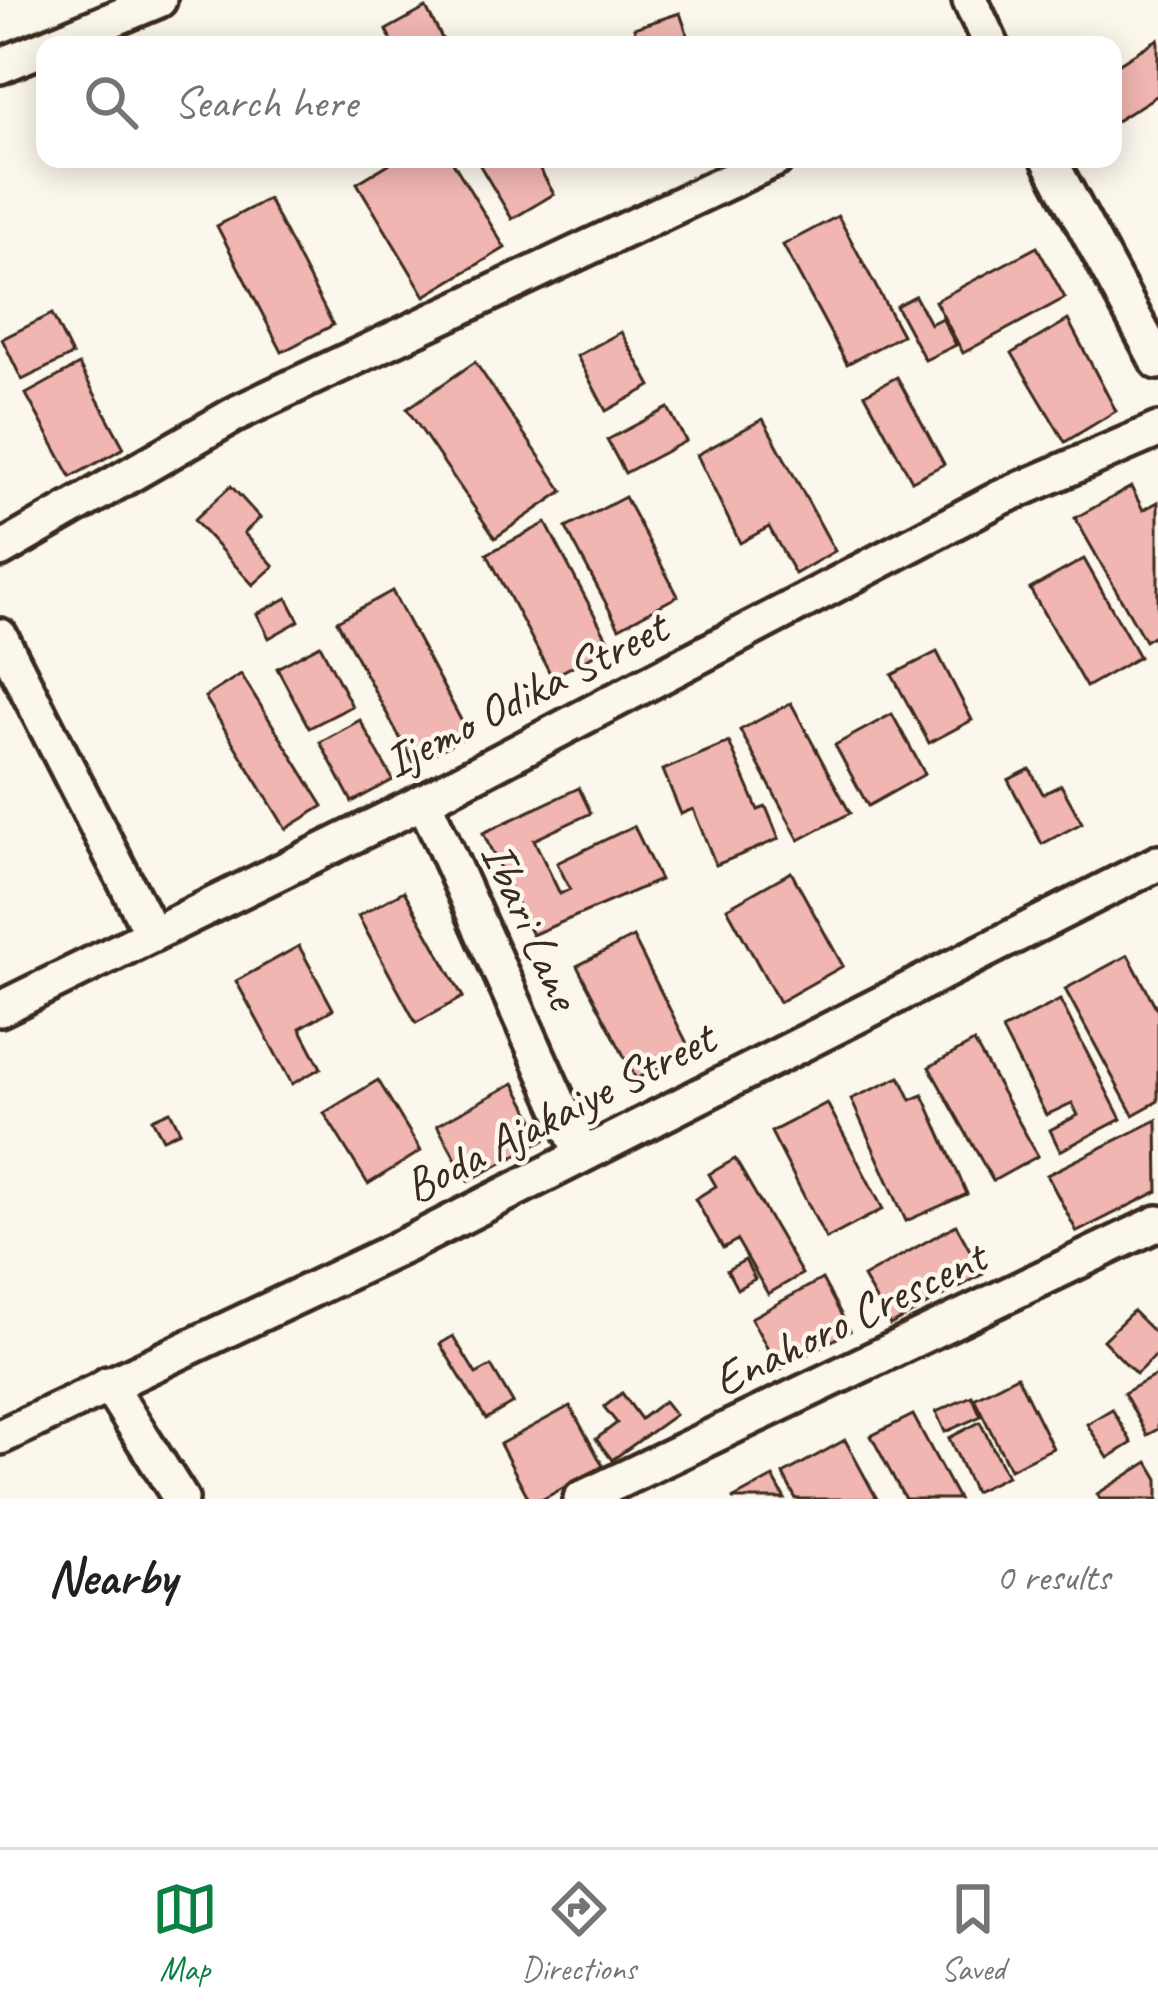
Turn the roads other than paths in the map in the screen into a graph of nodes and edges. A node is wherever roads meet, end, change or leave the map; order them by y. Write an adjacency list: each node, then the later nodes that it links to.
1 (160, 0): 3 (street)
2 (970, 0): 4 (street)
3 (73, 36)
4 (987, 36)
5 (36, 51): 6 (street)
6 (0, 66)
7 (757, 168): 11 (street)
8 (1054, 168): 9 (street)
9 (1158, 362)
10 (1158, 430): 13 (street, Ijemo Odika Street)
11 (0, 550)
12 (0, 636): 15 (street)
13 (424, 801): 15 (street, Ijemo Odika Street); 17 (street, Ibari Lane)
14 (1158, 863): 17 (street, Boda Ajakaiye Street)
15 (152, 934): 16 (street, Ijemo Odika Street)
16 (0, 1009)
17 (581, 1153): 19 (street, Boda Ajakaiye Street)
18 (1158, 1223): 22 (street, Enahoro Crescent)
19 (108, 1384): 20 (street, Boda Ajakaiye Street); 21 (street)
20 (0, 1437)
21 (182, 1499)
22 (581, 1499)

